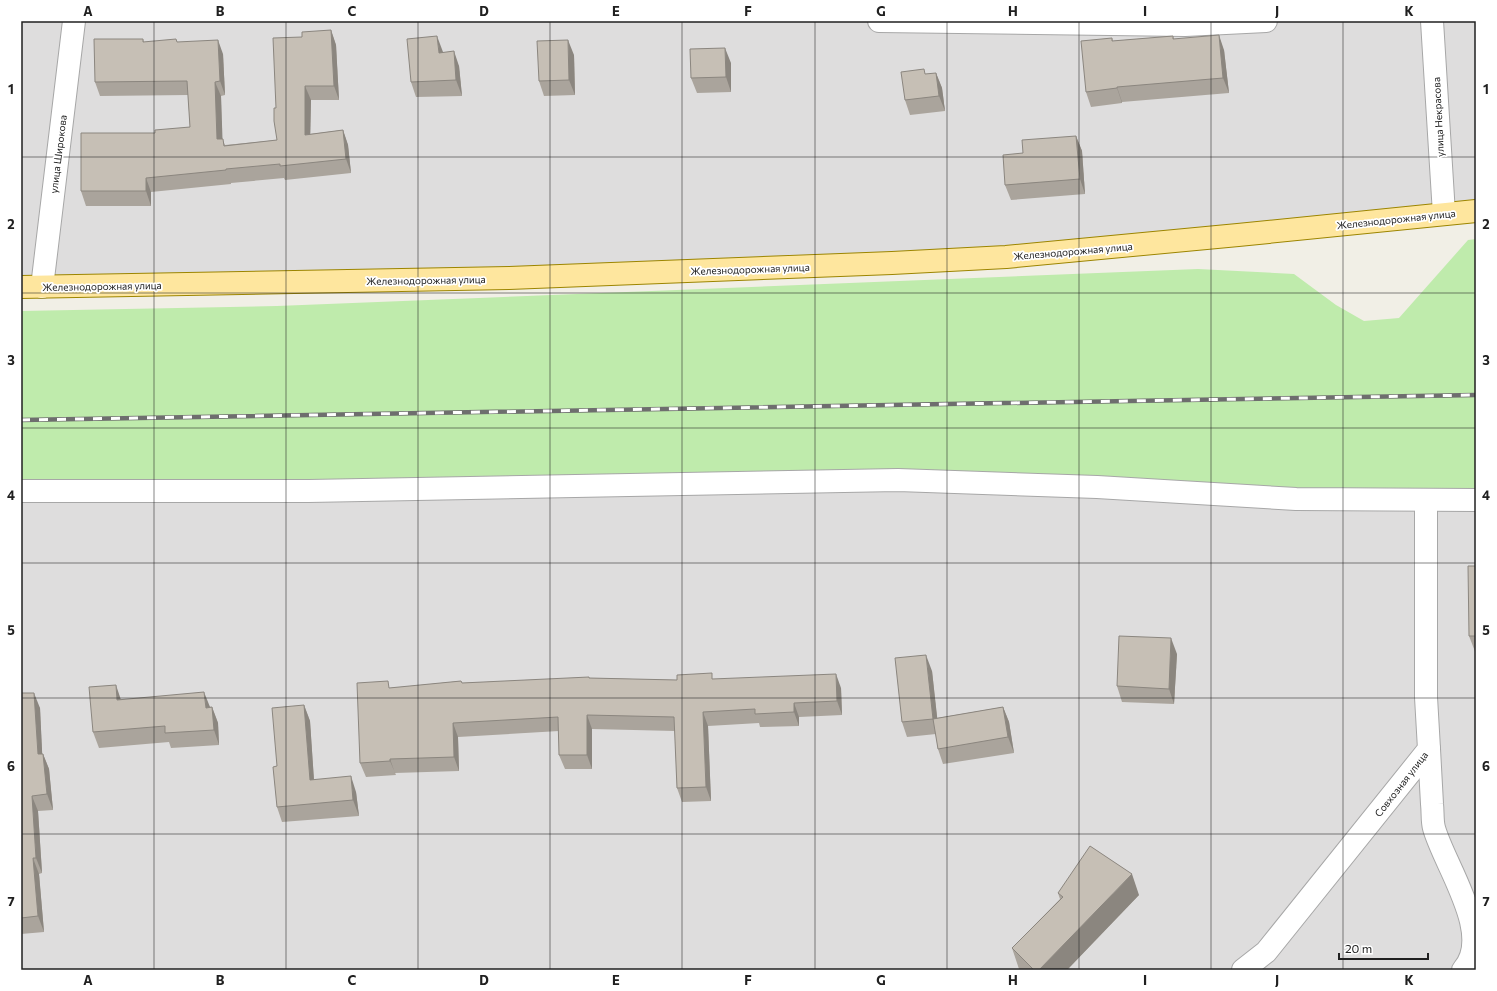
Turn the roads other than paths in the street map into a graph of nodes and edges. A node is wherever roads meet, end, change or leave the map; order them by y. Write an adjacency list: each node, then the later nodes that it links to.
1 (74, 21): 7 (street, улица Широкова)
2 (879, 21): 3 (street)
3 (1266, 21)
4 (1432, 21): 6 (street, улица Некрасова)
5 (1476, 210): 6 (main road, Железнодорожная улица)
6 (1444, 214): 7 (main road, Железнодорожная улица)
7 (31, 287)
8 (21, 491): 9 (street)
9 (1426, 500): 10 (street); 11 (street, Совхозная улица)
10 (1476, 500)
11 (1429, 749): 12 (street, Совхозная улица); 13 (street)
12 (1243, 970)
13 (1463, 970)

